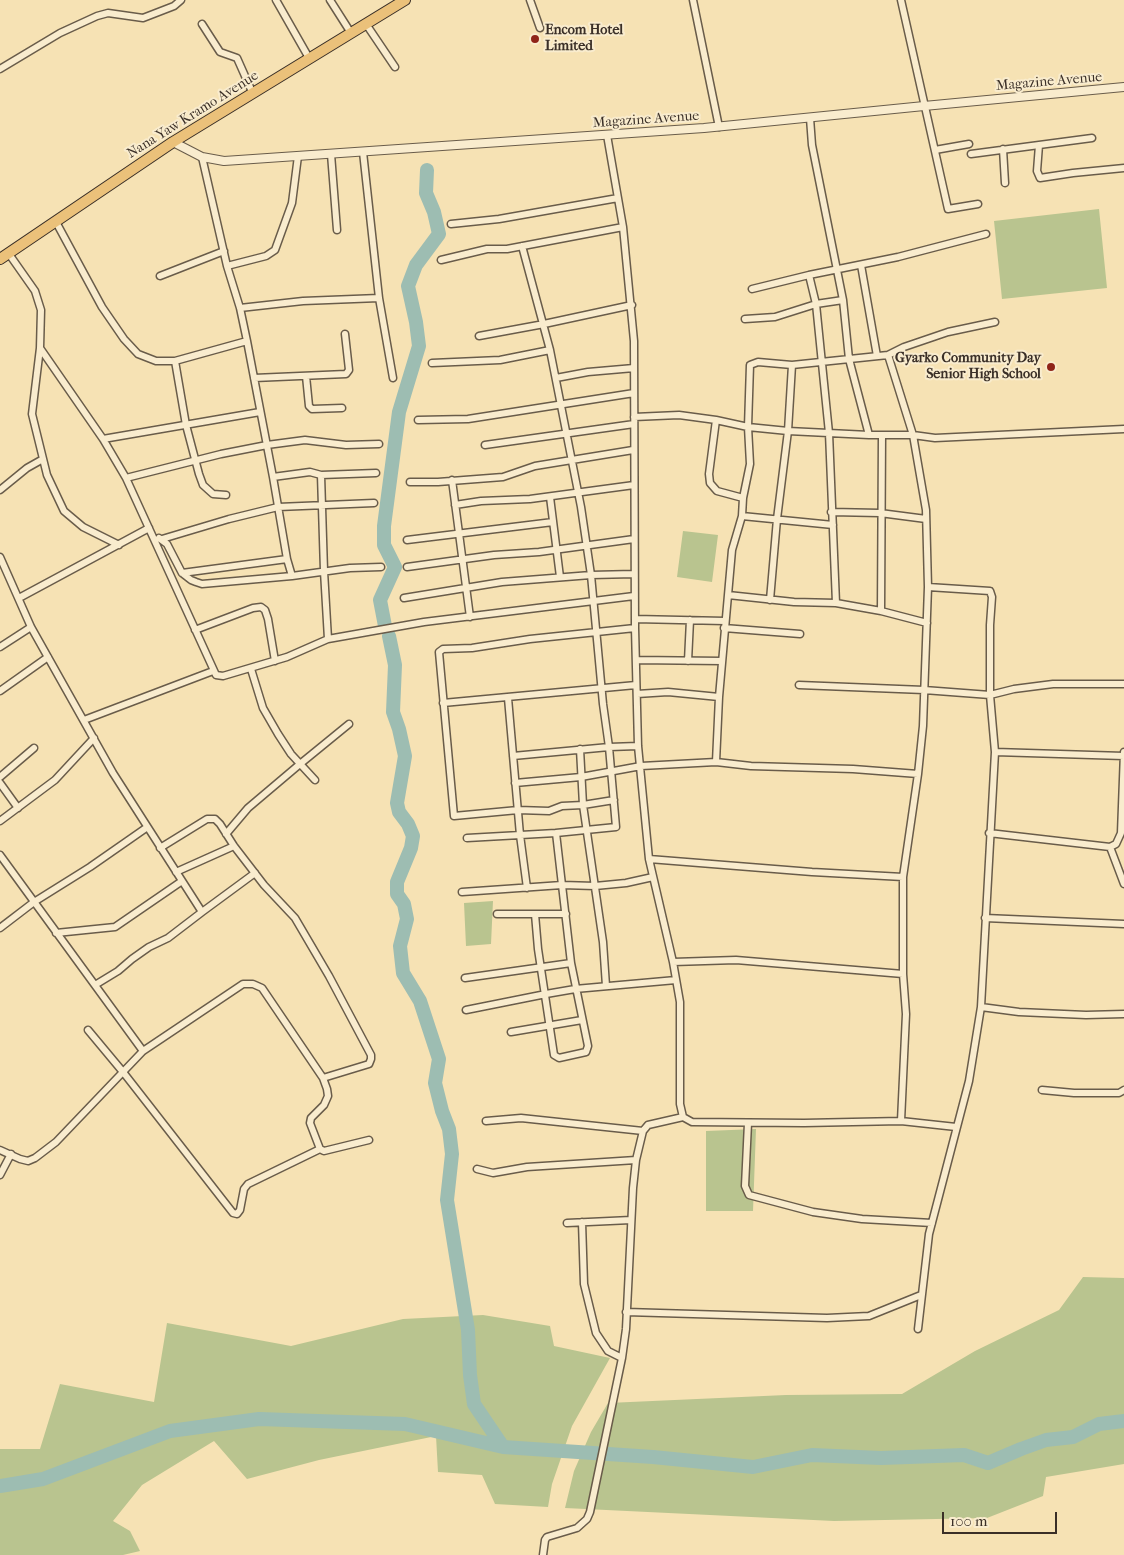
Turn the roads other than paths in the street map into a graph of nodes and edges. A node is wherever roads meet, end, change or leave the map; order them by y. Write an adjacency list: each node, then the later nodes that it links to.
1 (181, 0): 14 (street)
2 (276, 0): 12 (street)
3 (330, 0): 11 (street)
4 (405, 0): 9 (main road, Nana Yaw Kramo Avenue)
5 (530, 0): 10 (street)
6 (693, 0): 19 (street)
7 (901, 0): 17 (street)
8 (202, 24): 16 (street)
9 (366, 24): 11 (main road, Nana Yaw Kramo Avenue); 13 (street)
10 (540, 28)
11 (351, 33): 12 (main road, Nana Yaw Kramo Avenue)
12 (309, 58): 16 (main road, Nana Yaw Kramo Avenue)
13 (395, 67)
14 (0, 69)
15 (1124, 88): 17 (street, Magazine Avenue)
16 (253, 94): 22 (main road, Nana Yaw Kramo Avenue)
17 (924, 106): 18 (street, Magazine Avenue); 26 (street)
18 (810, 118): 19 (street, Magazine Avenue); 47 (street)
19 (719, 127): 20 (street, Magazine Avenue)
20 (607, 135): 27 (street, Magazine Avenue); 34 (street)
21 (1092, 138): 24 (street)
22 (173, 142): 31 (street, Magazine Avenue); 36 (main road, Nana Yaw Kramo Avenue)
23 (969, 144): 26 (street)
24 (1039, 144): 25 (street); 32 (street)
25 (1003, 149): 29 (street); 33 (street)
26 (935, 150): 35 (street)
27 (364, 152): 28 (street, Magazine Avenue); 51 (street)
28 (331, 154): 30 (street, Magazine Avenue); 39 (street)
29 (971, 154)
30 (298, 156): 31 (street, Magazine Avenue); 46 (street)
31 (202, 157): 42 (street)
32 (1124, 168)
33 (1005, 183)
34 (618, 198): 37 (street); 38 (street)
35 (978, 204)
36 (56, 222): 43 (main road, Nana Yaw Kramo Avenue); 67 (street)
37 (451, 224)
38 (623, 226): 41 (street); 54 (street)
39 (337, 230)
40 (986, 234): 45 (street)
41 (522, 246): 44 (street); 58 (street)
42 (224, 251): 46 (street); 49 (street)
43 (4, 257): 62 (street)
44 (441, 260)
45 (861, 265): 47 (street); 65 (street)
46 (227, 266): 55 (street)
47 (837, 270): 48 (street); 52 (street)
48 (809, 275): 50 (street); 53 (street)
49 (160, 276)
50 (752, 288)
51 (379, 298): 55 (street); 74 (street)
52 (843, 300): 53 (street); 66 (street)
53 (816, 304): 56 (street); 68 (street)
54 (632, 305): 58 (street); 71 (street)
55 (240, 308): 61 (street)
56 (745, 320)
57 (995, 322): 64 (street)
58 (544, 324): 60 (street); 63 (street)
59 (345, 334): 72 (street)
60 (479, 336)
61 (247, 341): 67 (street); 73 (street)
62 (40, 348): 92 (street); 97 (street)
63 (550, 350): 69 (street); 75 (street)
64 (888, 355): 65 (street); 91 (street)
65 (877, 356): 66 (street)
66 (849, 359): 68 (street); 89 (street)
67 (175, 361): 83 (street)
68 (822, 362): 70 (street); 88 (street)
69 (432, 363)
70 (792, 366): 84 (street); 86 (street)
71 (634, 368): 75 (street); 76 (street)
72 (306, 376): 73 (street); 78 (street)
73 (254, 378): 79 (street)
74 (393, 378)
75 (556, 378): 77 (street)
76 (634, 393): 77 (street); 81 (street)
77 (560, 405): 80 (street); 87 (street)
78 (342, 408)
79 (260, 412): 83 (street); 94 (street)
80 (418, 420)
81 (634, 420): 82 (street); 87 (street); 96 (street)
82 (716, 420): 84 (street); 111 (street)
83 (186, 425): 92 (street); 98 (street)
84 (748, 427): 86 (street); 111 (street)
85 (1124, 429): 91 (street)
86 (788, 431): 88 (street); 119 (street)
87 (565, 433): 95 (street); 99 (street)
88 (829, 433): 89 (street); 116 (street)
89 (869, 435): 90 (street)
90 (882, 435): 91 (street); 117 (street)
91 (912, 435): 120 (street)
92 (103, 439): 103 (street)
93 (379, 444): 94 (street)
94 (267, 445): 98 (street); 102 (street)
95 (484, 445)
96 (633, 450): 99 (street); 106 (street)
97 (43, 459): 107 (street); 128 (street)
98 (195, 460): 103 (street); 109 (street)
99 (571, 460): 104 (street); 108 (street)
100 (376, 473): 101 (street)
101 (321, 475): 102 (street); 114 (street)
102 (274, 477): 115 (street)
103 (126, 478): 123 (street)
104 (452, 480): 105 (street); 113 (street)
105 (410, 482)
106 (634, 485): 108 (street); 126 (street)
107 (0, 490)
108 (578, 493): 110 (street); 129 (street)
109 (226, 495)
110 (550, 497): 113 (street); 121 (street)
111 (742, 498): 118 (street)
112 (374, 503): 114 (street)
113 (455, 505): 124 (street)
114 (323, 506): 115 (street); 137 (street)
115 (278, 507): 125 (street); 132 (street)
116 (831, 512): 117 (street); 122 (street)
117 (882, 514): 120 (street); 152 (street)
118 (742, 516): 119 (street); 145 (street)
119 (777, 519): 122 (street); 149 (street)
120 (926, 519): 143 (street)
121 (553, 522): 124 (street); 130 (street)
122 (833, 525): 151 (street)
123 (151, 531): 125 (street); 128 (street); 160 (street)
124 (458, 534): 127 (street); 133 (street)
125 (162, 539): 138 (street)
126 (634, 539): 129 (street); 139 (street)
127 (407, 540)
128 (119, 545): 147 (street)
129 (587, 545): 130 (street); 140 (street)
130 (557, 549): 133 (street); 142 (street)
131 (0, 557): 136 (street)
132 (287, 559): 138 (street); 141 (street)
133 (462, 560): 135 (street); 144 (street)
134 (381, 567): 137 (street)
135 (407, 567)
136 (3, 570): 147 (street)
137 (324, 571): 141 (street); 163 (street)
138 (182, 572): 141 (street)
139 (634, 574): 140 (street); 146 (street)
140 (591, 575): 142 (street); 150 (street)
141 (292, 576)
142 (560, 577): 144 (street)
143 (928, 587): 156 (street); 180 (street)
144 (466, 588): 148 (street); 153 (street)
145 (728, 595): 149 (street); 157 (street)
146 (634, 596): 150 (street); 154 (street)
147 (19, 598): 158 (street)
148 (404, 598)
149 (770, 600): 151 (street)
150 (593, 601): 153 (street); 161 (street)
151 (836, 603): 152 (street)
152 (881, 611): 156 (street)
153 (470, 617): 163 (street)
154 (634, 618): 155 (street); 159 (street)
155 (690, 620): 157 (street); 168 (street)
156 (928, 623): 178 (street)
157 (724, 625): 162 (street); 169 (street)
158 (31, 627): 164 (street); 165 (street)
159 (635, 628): 161 (street); 166 (street)
160 (195, 630): 167 (street); 171 (street)
161 (597, 632): 177 (street); 183 (street)
162 (800, 634)
163 (328, 639): 167 (street)
164 (0, 646)
165 (48, 657): 176 (street); 184 (street)
166 (636, 660): 168 (street); 174 (street)
167 (275, 661): 170 (street)
168 (688, 661): 169 (street)
169 (722, 661): 181 (street)
170 (251, 669): 171 (street); 196 (street)
171 (214, 671): 184 (street)
172 (0, 681): 176 (street)
173 (1124, 684): 180 (street)
174 (636, 685): 177 (street); 179 (street)
175 (799, 685): 178 (street)
176 (2, 689)
177 (602, 689): 182 (street); 187 (street)
178 (924, 690): 180 (street); 199 (street)
179 (637, 694): 181 (street); 188 (street)
180 (990, 695): 191 (street)
181 (718, 697): 195 (street)
182 (508, 698): 183 (street); 193 (street)
183 (443, 703): 208 (street)
184 (84, 720): 186 (street)
185 (349, 724): 196 (street)
186 (94, 738): 207 (street); 210 (street)
187 (609, 746): 188 (street); 190 (street); 198 (street)
188 (638, 746): 197 (street)
189 (34, 748): 200 (street)
190 (580, 749): 193 (street); 201 (street)
191 (994, 752): 194 (street); 213 (street)
192 (1124, 752): 194 (street)
193 (513, 756): 204 (street)
194 (1124, 756): 218 (street)
195 (716, 762): 197 (street); 199 (street)
196 (300, 764): 202 (street); 214 (street)
197 (641, 766): 198 (street); 221 (street)
198 (612, 772): 201 (street); 205 (street)
199 (918, 774): 225 (street)
200 (0, 777)
201 (581, 777): 204 (street); 206 (street)
202 (315, 780)
203 (0, 783): 207 (street)
204 (516, 783): 208 (street)
205 (614, 800): 206 (street); 211 (street)
206 (583, 805): 208 (street); 211 (street)
207 (18, 808): 209 (street)
208 (518, 810): 215 (street)
209 (0, 821)
210 (146, 828): 219 (street); 232 (street)
211 (588, 830): 212 (street); 229 (street)
212 (556, 833): 215 (street); 228 (street)
213 (989, 833): 218 (street); 237 (street)
214 (226, 834): 217 (street); 219 (street)
215 (520, 835): 216 (street); 230 (street)
216 (467, 838)
217 (234, 846): 222 (street); 223 (street)
218 (1110, 847): 227 (street)
219 (160, 848): 222 (street)
220 (0, 855): 232 (street)
221 (649, 859): 224 (street); 225 (street)
222 (176, 872): 226 (street)
223 (254, 873): 233 (street); 260 (street)
224 (653, 877): 229 (street); 241 (street)
225 (903, 877): 244 (street)
226 (182, 881): 233 (street); 240 (street)
227 (1124, 884)
228 (562, 885): 229 (street); 230 (street); 236 (street)
229 (595, 886): 248 (street)
230 (527, 888): 231 (street)
231 (462, 892)
232 (34, 902): 239 (street); 240 (street)
233 (202, 912): 247 (street)
234 (497, 914): 235 (street)
235 (535, 914): 236 (street); 243 (street)
236 (566, 914): 242 (street)
237 (985, 918): 238 (street); 251 (street)
238 (1124, 924)
239 (0, 928)
240 (56, 933): 247 (street)
241 (673, 962): 244 (street); 246 (street)
242 (572, 963): 243 (street); 249 (street)
243 (542, 968): 245 (street); 250 (street)
244 (903, 974): 265 (street)
245 (464, 978)
246 (676, 980): 248 (street); 263 (street)
247 (95, 985): 258 (street)
248 (606, 986): 249 (street)
249 (575, 989): 250 (street); 254 (street)
250 (546, 994): 252 (street); 255 (street)
251 (981, 1007): 253 (street); 267 (street)
252 (466, 1010)
253 (1124, 1014)
254 (582, 1020): 255 (street); 255 (street)
255 (550, 1026): 257 (street)
256 (88, 1030): 259 (street)
257 (511, 1032)
258 (143, 1051): 259 (street); 260 (street)
259 (123, 1072): 270 (street); 272 (street)
260 (323, 1078): 270 (street)
261 (1042, 1090): 262 (street)
262 (1124, 1090)
263 (683, 1117): 266 (street); 268 (street)
264 (486, 1121): 268 (street)
265 (901, 1122): 266 (street); 267 (street)
266 (748, 1123): 278 (street)
267 (956, 1127): 278 (street)
268 (643, 1131): 273 (street)
269 (369, 1140): 270 (street)
270 (320, 1149)
271 (0, 1150): 272 (street)
272 (11, 1154): 275 (street)
273 (636, 1160): 274 (street); 276 (street)
274 (477, 1169)
275 (0, 1175)
276 (631, 1220): 277 (street); 281 (street)
277 (582, 1222): 279 (street); 283 (street)
278 (932, 1222): 280 (street)
279 (567, 1223)
280 (921, 1295): 281 (street); 282 (street)
281 (626, 1312): 283 (street)
282 (918, 1329)
283 (622, 1358): 284 (street)
284 (542, 1555)

